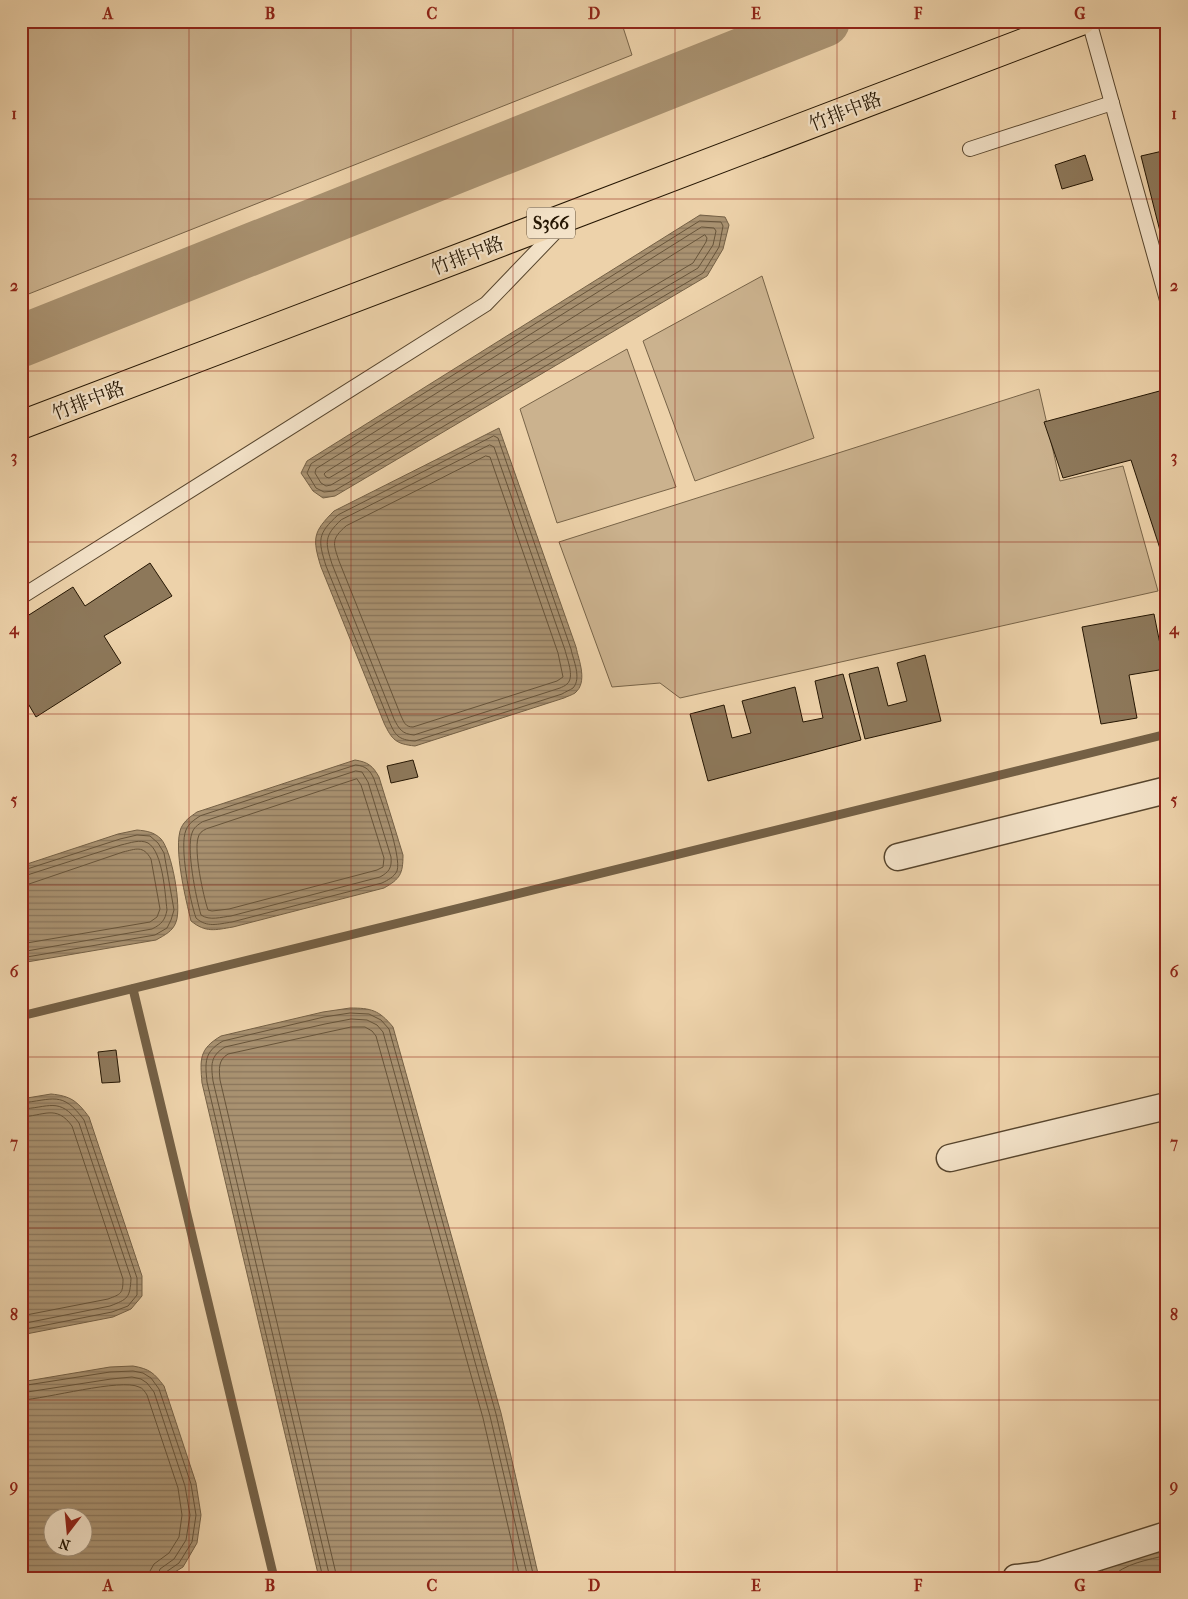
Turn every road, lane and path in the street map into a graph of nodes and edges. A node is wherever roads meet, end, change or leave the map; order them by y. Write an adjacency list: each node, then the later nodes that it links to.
1 (1081, 21): 5 (main road, 竹排中路 / S366)
2 (1089, 21): 3 (lane)
3 (1112, 103): 4 (lane); 6 (lane)
4 (970, 149)
5 (572, 215): 7 (main road, 竹排中路 / S366); 8 (lane)
6 (1167, 300)
7 (21, 425)
8 (21, 597)
9 (1167, 790): 10 (street)
10 (898, 857)
11 (1167, 1106): 12 (street)
12 (950, 1158)
13 (1167, 1535): 14 (street)
14 (1016, 1578)

